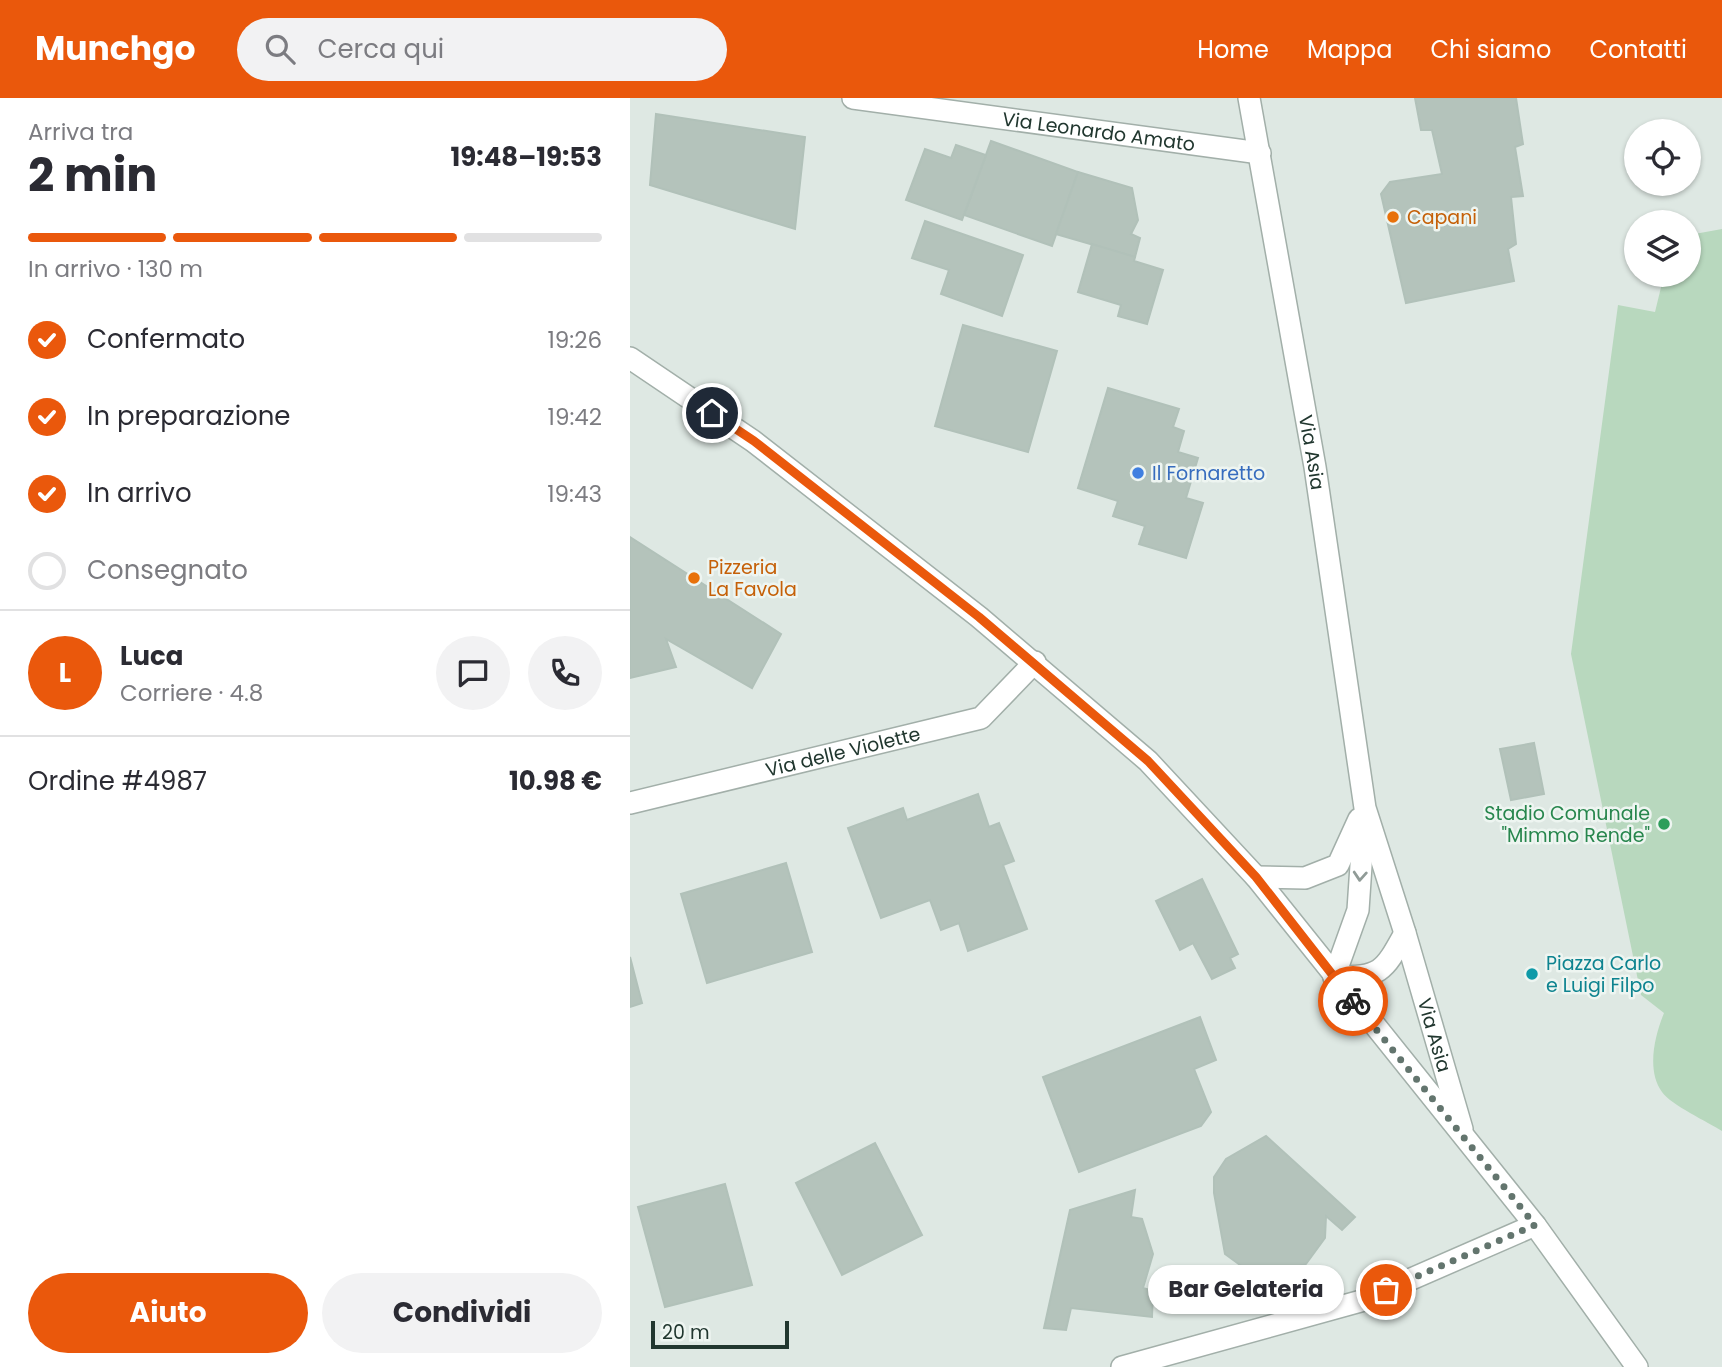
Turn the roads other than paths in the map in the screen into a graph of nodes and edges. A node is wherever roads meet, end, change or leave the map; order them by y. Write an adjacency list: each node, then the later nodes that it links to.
1 (853, 98): 3 (street, Via Leonardo Amato)
2 (1249, 98): 3 (street, Via Asia)
3 (1260, 153): 7 (street, Via Asia)
4 (630, 358): 5 (street)
5 (1035, 662): 6 (street, Via delle Violette); 8 (street)
6 (630, 803)
7 (1365, 808): 8 (street); 9 (street, Via Asia); 10 (street, Via Asia, one-way to 10)
8 (1256, 877): 10 (street)
9 (1405, 933): 10 (street); 11 (street, Via Asia)
10 (1334, 977): 11 (street)
11 (1464, 1138): 12 (street)
12 (1535, 1225): 13 (street); 14 (street)
13 (1122, 1367)
14 (1637, 1367)

